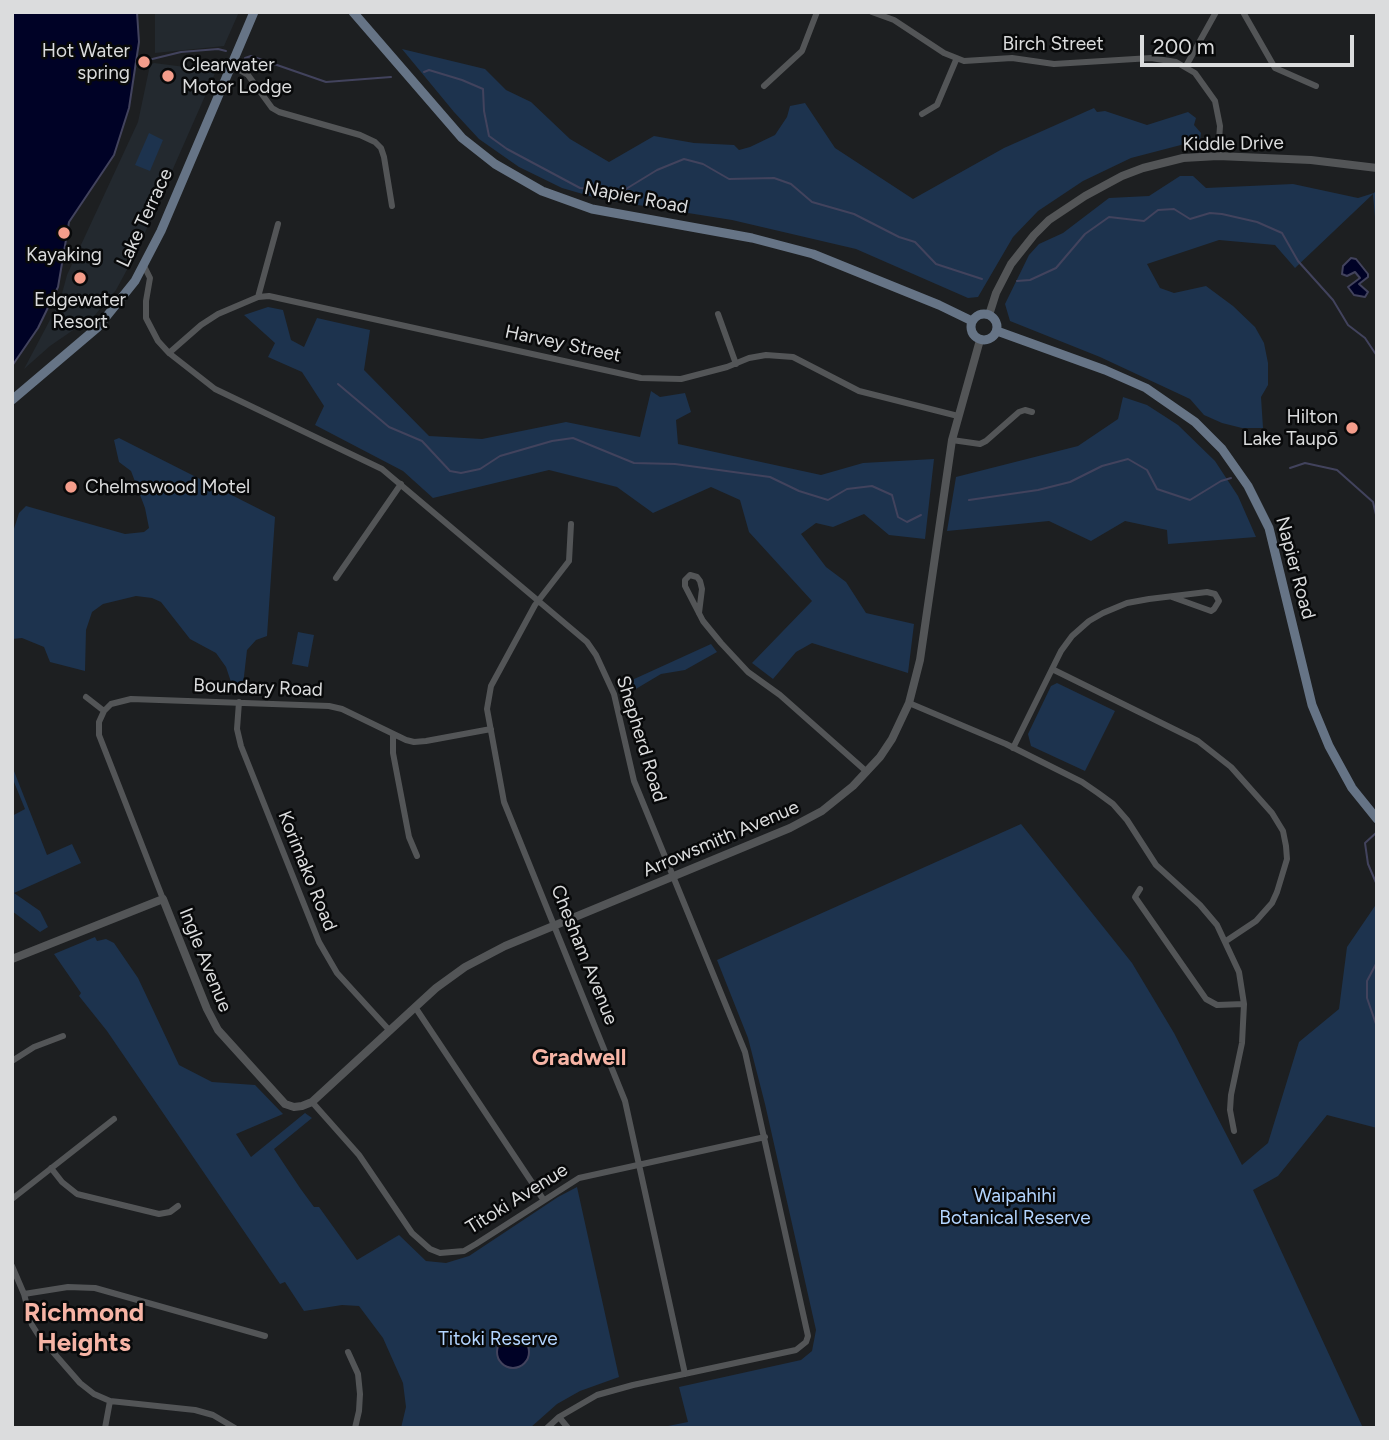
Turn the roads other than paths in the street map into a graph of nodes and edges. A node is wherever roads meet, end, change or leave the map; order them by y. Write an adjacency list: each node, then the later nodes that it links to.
1 (254, 12): 9 (main road, Lake Terrace)
2 (352, 12): 22 (main road, Napier Road)
3 (817, 12): 11 (street)
4 (872, 12): 7 (street)
5 (1216, 12): 10 (street)
6 (1243, 12): 12 (street)
7 (885, 14): 8 (street)
8 (956, 60): 10 (street, Birch Street); 13 (street)
9 (231, 65): 16 (street); 18 (main road, Lake Terrace)
10 (1186, 66): 14 (street)
11 (764, 86)
12 (1316, 86)
13 (922, 114)
14 (1218, 156): 15 (street, Kiddle Drive); 21 (street, Kiddle Drive)
15 (1377, 168)
16 (393, 206)
17 (278, 224): 19 (street)
18 (144, 266): 25 (street, Shepherd Road); 27 (main road, Lake Terrace)
19 (258, 297): 25 (street); 26 (street, Harvey Street)
20 (718, 314): 26 (street)
21 (989, 315): 22 (main road); 23 (main road)
22 (972, 321): 24 (main road)
23 (997, 331): 24 (main road); 46 (main road, Napier Road)
24 (980, 340): 29 (street, Arrowsmith Avenue)
25 (169, 353): 31 (street, Shepherd Road)
26 (736, 364): 29 (street, Harvey Street)
27 (12, 400)
28 (1032, 412): 30 (street)
29 (958, 416): 30 (street, Arrowsmith Avenue)
30 (952, 440): 40 (street, Arrowsmith Avenue)
31 (401, 484): 33 (street); 35 (street, Shepherd Road)
32 (571, 524): 35 (street, Chesham Avenue)
33 (336, 578)
34 (1172, 597): 34 (street); 37 (street)
35 (538, 600): 42 (street, Chesham Avenue); 48 (street, Shepherd Road)
36 (699, 613): 36 (street); 45 (street)
37 (1052, 669): 44 (street); 54 (street)
38 (86, 697): 41 (street)
39 (239, 702): 41 (street, Boundary Road); 43 (street, Boundary Road); 58 (street, Korimako Road)
40 (909, 703): 44 (street); 45 (street, Arrowsmith Avenue)
41 (104, 711): 51 (street)
42 (491, 729): 43 (street, Boundary Road); 53 (street, Chesham Avenue)
43 (393, 734): 47 (street)
44 (1013, 748): 54 (street)
45 (867, 772): 48 (street, Arrowsmith Avenue)
46 (1377, 819)
47 (417, 856)
48 (674, 877): 53 (street, Arrowsmith Avenue); 64 (street, Shepherd Road)
49 (1140, 890): 50 (street)
50 (1135, 897): 52 (street); 56 (street)
51 (163, 899): 55 (street); 61 (street, Ingle Avenue)
52 (1126, 900)
53 (555, 926): 57 (street, Arrowsmith Avenue); 65 (street, Chesham Avenue)
54 (1226, 941): 56 (street)
55 (12, 959)
56 (1244, 1004): 63 (street)
57 (415, 1007): 58 (street, Arrowsmith Avenue); 68 (street)
58 (390, 1031): 61 (street, Arrowsmith Avenue)
59 (63, 1036): 60 (street)
60 (12, 1061)
61 (312, 1102): 68 (street, Titoki Avenue)
62 (114, 1119): 66 (street)
63 (1234, 1131)
64 (765, 1137): 65 (street, Titoki Avenue); 74 (street, Shepherd Road)
65 (639, 1165): 68 (street, Titoki Avenue); 74 (street, Chesham Avenue)
66 (51, 1168): 67 (street); 69 (street)
67 (12, 1199)
68 (543, 1199)
69 (178, 1206)
70 (12, 1266): 71 (street)
71 (24, 1294): 72 (street); 75 (street)
72 (265, 1336)
73 (348, 1352): 79 (street)
74 (685, 1374): 76 (street)
75 (110, 1401): 77 (street); 78 (street)
76 (559, 1417): 80 (street); 81 (street)
77 (105, 1428)
78 (235, 1428)
79 (355, 1428)
80 (547, 1428)
81 (568, 1428)

